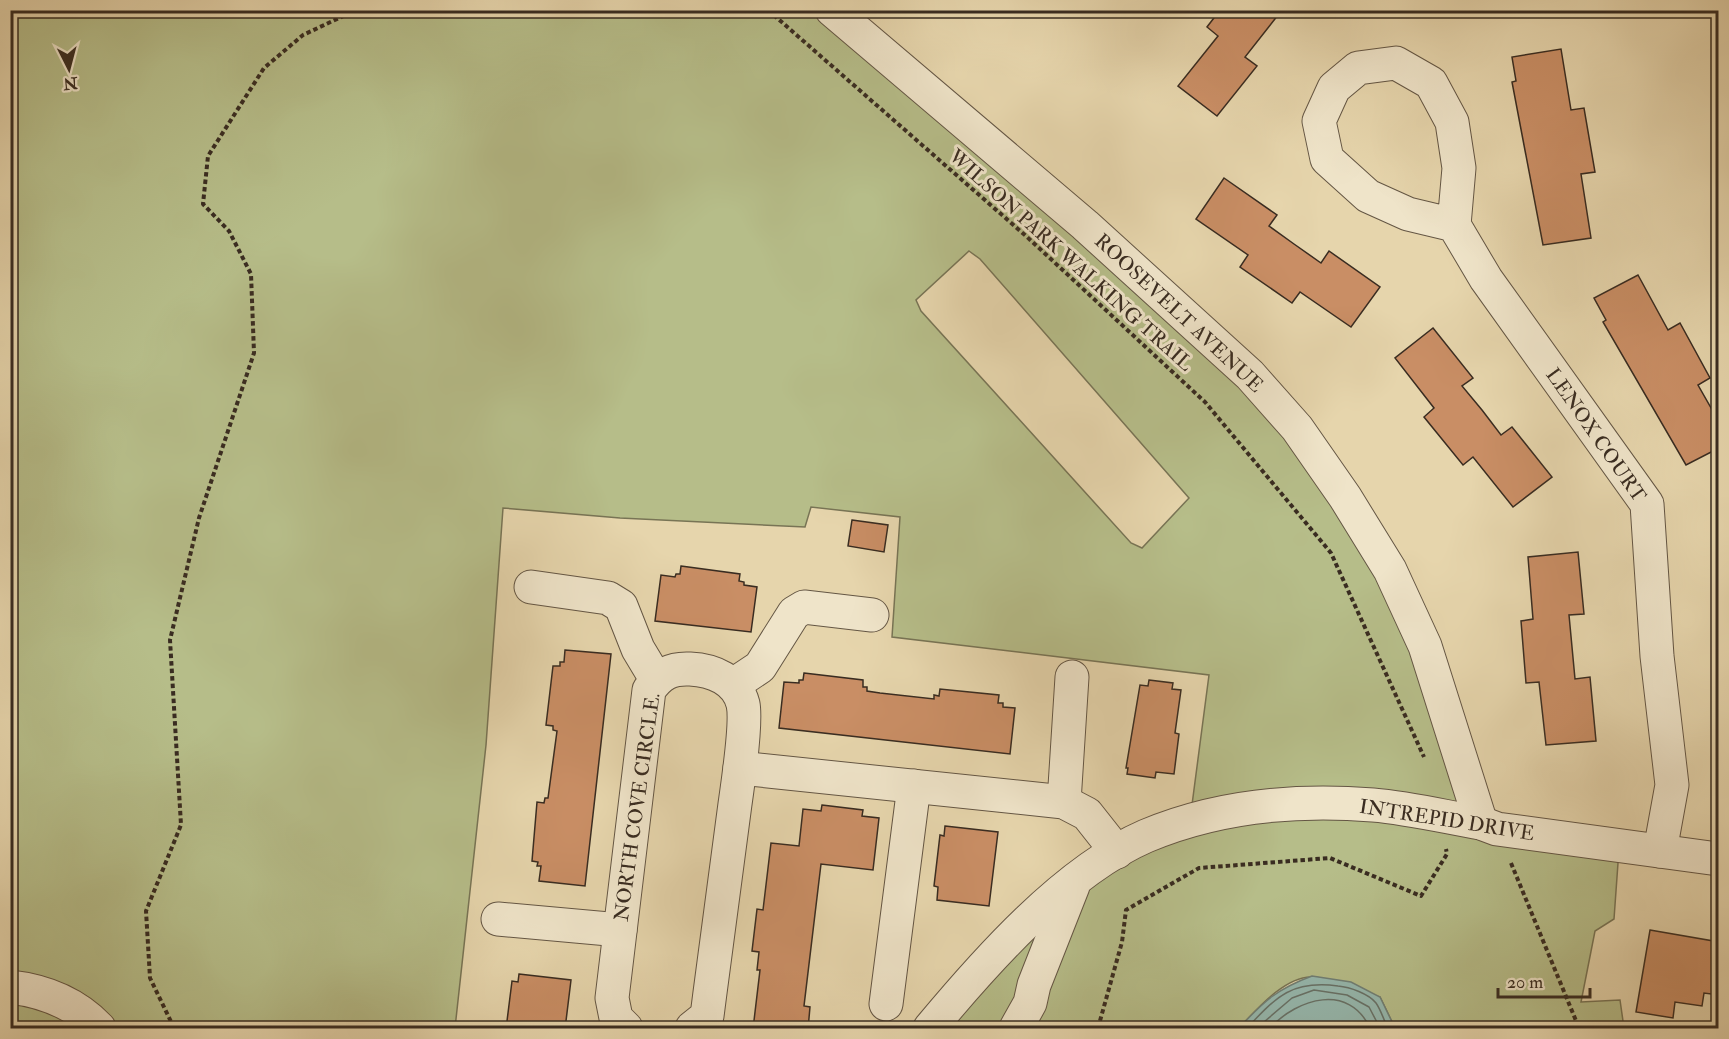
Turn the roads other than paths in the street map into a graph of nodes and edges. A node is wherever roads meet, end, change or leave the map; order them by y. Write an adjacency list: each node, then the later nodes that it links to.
1 (832, 10): 11 (street, ROOSEVELT AVENUE)
2 (1454, 225): 2 (street); 12 (street, LENOX COURT)
3 (531, 587): 6 (street)
4 (872, 615): 7 (street)
5 (1072, 677): 10 (street)
6 (656, 679): 7 (street, NORTH COVE CIRCLE.); 17 (street, NORTH COVE CIRCLE.)
7 (733, 686): 8 (street)
8 (740, 768): 9 (street); 22 (street)
9 (914, 786): 10 (street); 19 (street)
10 (1064, 802): 13 (street)
11 (1489, 826): 12 (street, INTREPID DRIVE); 13 (street, INTREPID DRIVE)
12 (1660, 851): 14 (street, INTREPID DRIVE)
13 (1117, 852): 15 (street, INTREPID DRIVE)
14 (1719, 859)
15 (1075, 882): 23 (street, INTREPID DRIVE); 24 (street)
16 (498, 919): 17 (street)
17 (620, 930): 21 (street, NORTH COVE CIRCLE.)
18 (10, 987): 20 (street)
19 (886, 1004)
20 (99, 1029)
21 (626, 1029)
22 (692, 1029)
23 (930, 1029)
24 (1016, 1029)

